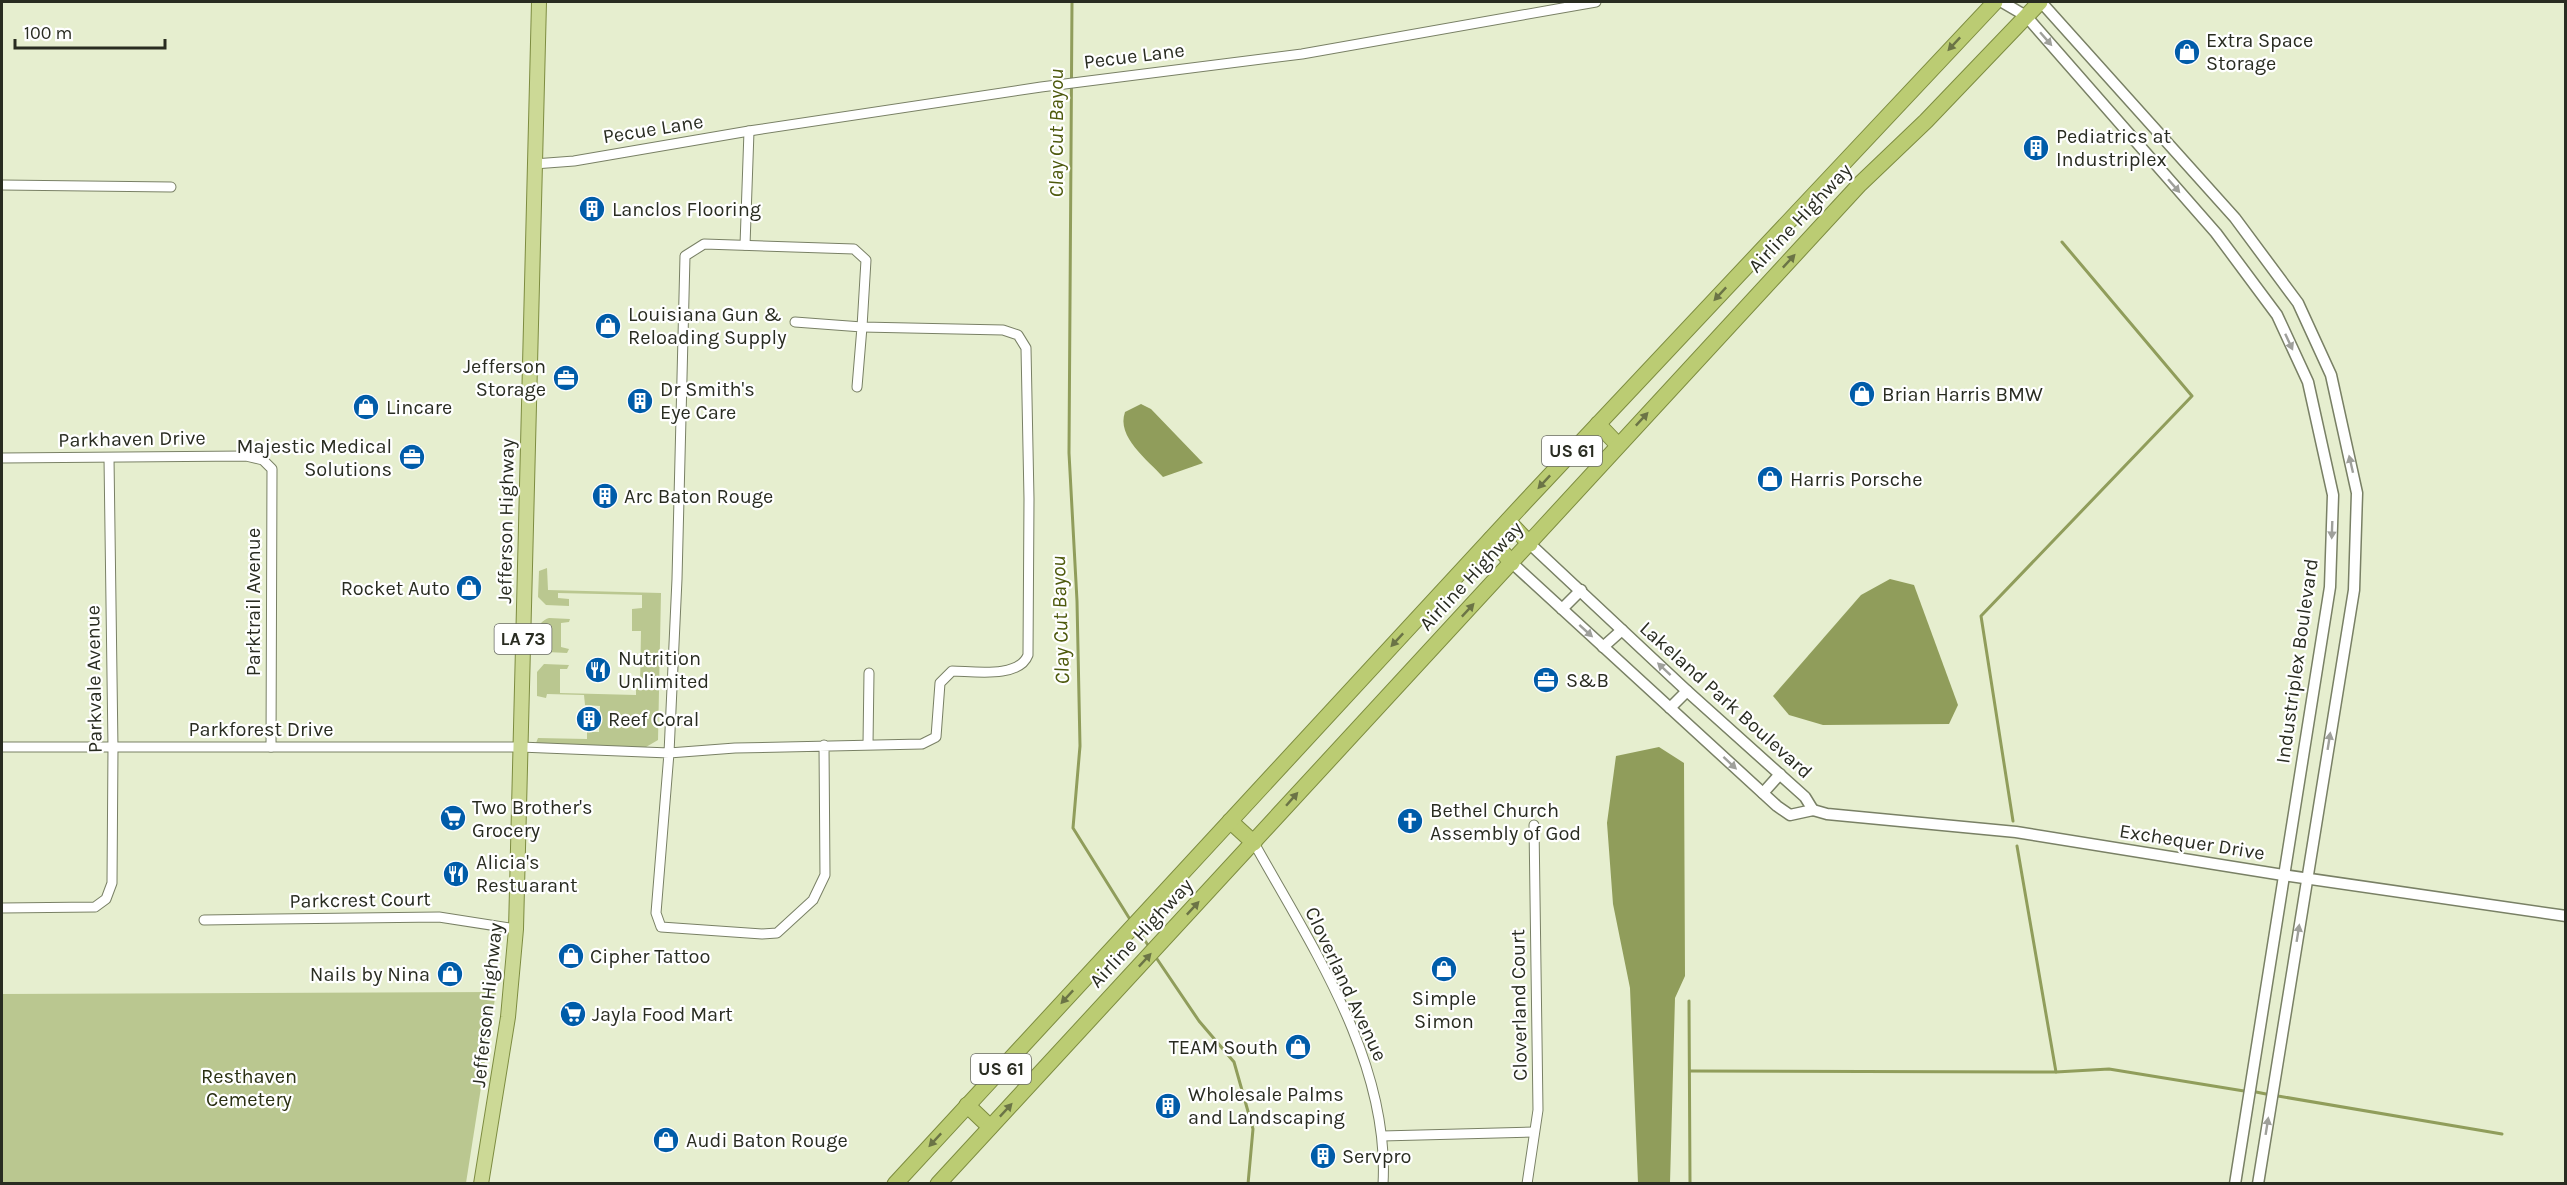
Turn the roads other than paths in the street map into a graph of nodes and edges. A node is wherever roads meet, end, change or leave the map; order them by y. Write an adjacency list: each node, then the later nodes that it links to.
1 (539, 2): 9 (main road, Jefferson Highway / LA 73)
2 (1596, 2): 6 (street, Pecue Lane)
3 (1995, 2): 16 (highway, Airline Highway / US 61, one-way to 16)
4 (2002, 2): 7 (street, Industriplex Boulevard)
5 (2040, 2): 7 (highway, Airline Highway / US 61); 46 (street, one-way to 5)
6 (1574, 3): 8 (street, Pecue Lane)
7 (2026, 16): 17 (highway, Airline Highway / US 61, one-way to 7); 45 (street, Industriplex Boulevard, one-way to 45)
8 (749, 131): 9 (street, Pecue Lane); 12 (street)
9 (534, 165): 36 (main road, Jefferson Highway / LA 73)
10 (2, 185): 11 (street)
11 (171, 188)
12 (745, 245): 14 (street); 38 (street)
13 (795, 322): 14 (street)
14 (862, 327): 15 (street); 32 (street, Parkforest Drive)
15 (857, 387)
16 (1598, 424): 17 (highway); 21 (highway, Airline Highway / US 61, one-way to 21)
17 (1618, 446): 23 (highway, Airline Highway / US 61)
18 (2, 458): 19 (street, Parkhaven Drive)
19 (109, 458): 20 (street, Parkhaven Drive); 37 (street, Parkvale Avenue)
20 (263, 460): 35 (street, Parktrail Avenue)
21 (1508, 521): 22 (highway, Airline Highway / US 61); 23 (highway)
22 (1491, 539): 24 (highway); 42 (highway, Airline Highway / US 61, one-way to 42)
23 (1530, 544): 24 (highway, Airline Highway / US 61); 25 (street, Lakeland Park Boulevard)
24 (1512, 563): 26 (street, Lakeland Park Boulevard); 44 (highway, Airline Highway / US 61, one-way to 24)
25 (1581, 590): 26 (street); 27 (street, Lakeland Park Boulevard)
26 (1562, 609): 28 (street, Lakeland Park Boulevard, one-way to 28)
27 (1622, 630): 28 (street); 30 (street, Lakeland Park Boulevard, one-way to 27)
28 (1604, 647): 31 (street, Lakeland Park Boulevard)
29 (869, 673): 32 (street)
30 (1687, 691): 31 (street); 39 (street, Lakeland Park Boulevard)
31 (1670, 708): 40 (street, Lakeland Park Boulevard, one-way to 40)
32 (867, 744): 33 (street, Parkforest Drive)
33 (824, 745): 38 (street, Parkforest Drive); 38 (street)
34 (2, 747): 37 (street, Parkforest Drive)
35 (271, 747): 36 (street, Parkforest Drive); 37 (street, Parkforest Drive)
36 (520, 747): 38 (street, Parkforest Drive); 50 (main road, Jefferson Highway / LA 73)
37 (113, 748): 47 (street, Parkvale Avenue)
38 (669, 753)
39 (1780, 774): 40 (street); 41 (street, Lakeland Park Boulevard)
40 (1763, 793): 41 (street, Lakeland Park Boulevard)
41 (1813, 810): 45 (street, Exchequer Drive)
42 (1230, 821): 44 (highway); 51 (highway, Airline Highway / US 61, one-way to 51)
43 (1534, 825): 53 (street, Cloverland Court)
44 (1254, 843): 52 (highway, Airline Highway / US 61, one-way to 44); 54 (street, Cloverland Avenue)
45 (2283, 875): 46 (street, Exchequer Drive); 60 (street, Industriplex Boulevard)
46 (2307, 878): 48 (street, Exchequer Drive); 61 (street, one-way to 46)
47 (2, 908)
48 (2565, 916)
49 (204, 920): 50 (street, Parkcrest Court)
50 (516, 929): 55 (main road, Jefferson Highway / LA 73)
51 (967, 1105): 52 (highway); 56 (highway, Airline Highway / US 61, one-way to 56)
52 (990, 1127): 57 (highway, Airline Highway / US 61)
53 (1534, 1132): 54 (street); 59 (street, Cloverland Court)
54 (1382, 1136): 58 (street, Cloverland Avenue)
55 (481, 1184)
56 (895, 1184)
57 (938, 1184)
58 (1383, 1184)
59 (1527, 1184)
60 (2235, 1184)
61 (2258, 1184)

